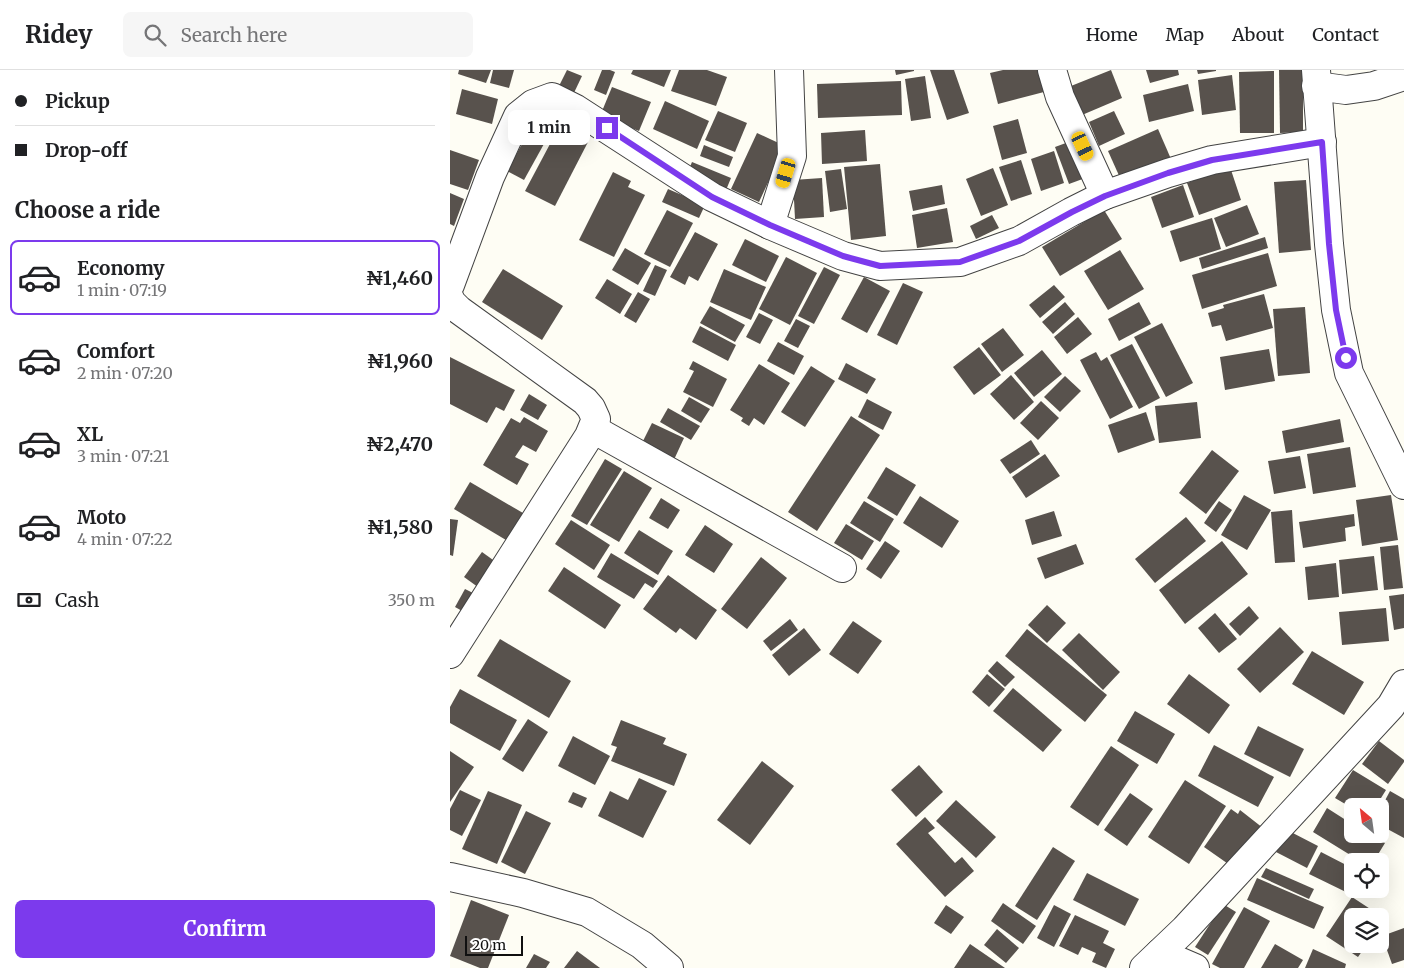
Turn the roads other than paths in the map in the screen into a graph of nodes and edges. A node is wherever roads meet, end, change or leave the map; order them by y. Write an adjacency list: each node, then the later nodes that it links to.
1 (790, 70): 9 (street)
2 (1052, 70): 8 (street)
3 (1404, 76): 5 (street)
4 (1316, 78): 5 (street); 7 (street)
5 (1374, 86): 6 (street)
6 (1404, 95)
7 (1322, 142): 8 (street); 13 (street)
8 (1105, 196): 9 (street)
9 (770, 225): 10 (street)
10 (450, 285)
11 (450, 299): 12 (street)
12 (593, 429): 14 (street); 15 (street)
13 (1404, 485)
14 (842, 568)
15 (450, 654)
16 (1404, 684): 18 (street)
17 (450, 877): 19 (street)
18 (1152, 961): 20 (street)
19 (669, 968)
20 (1195, 968)

